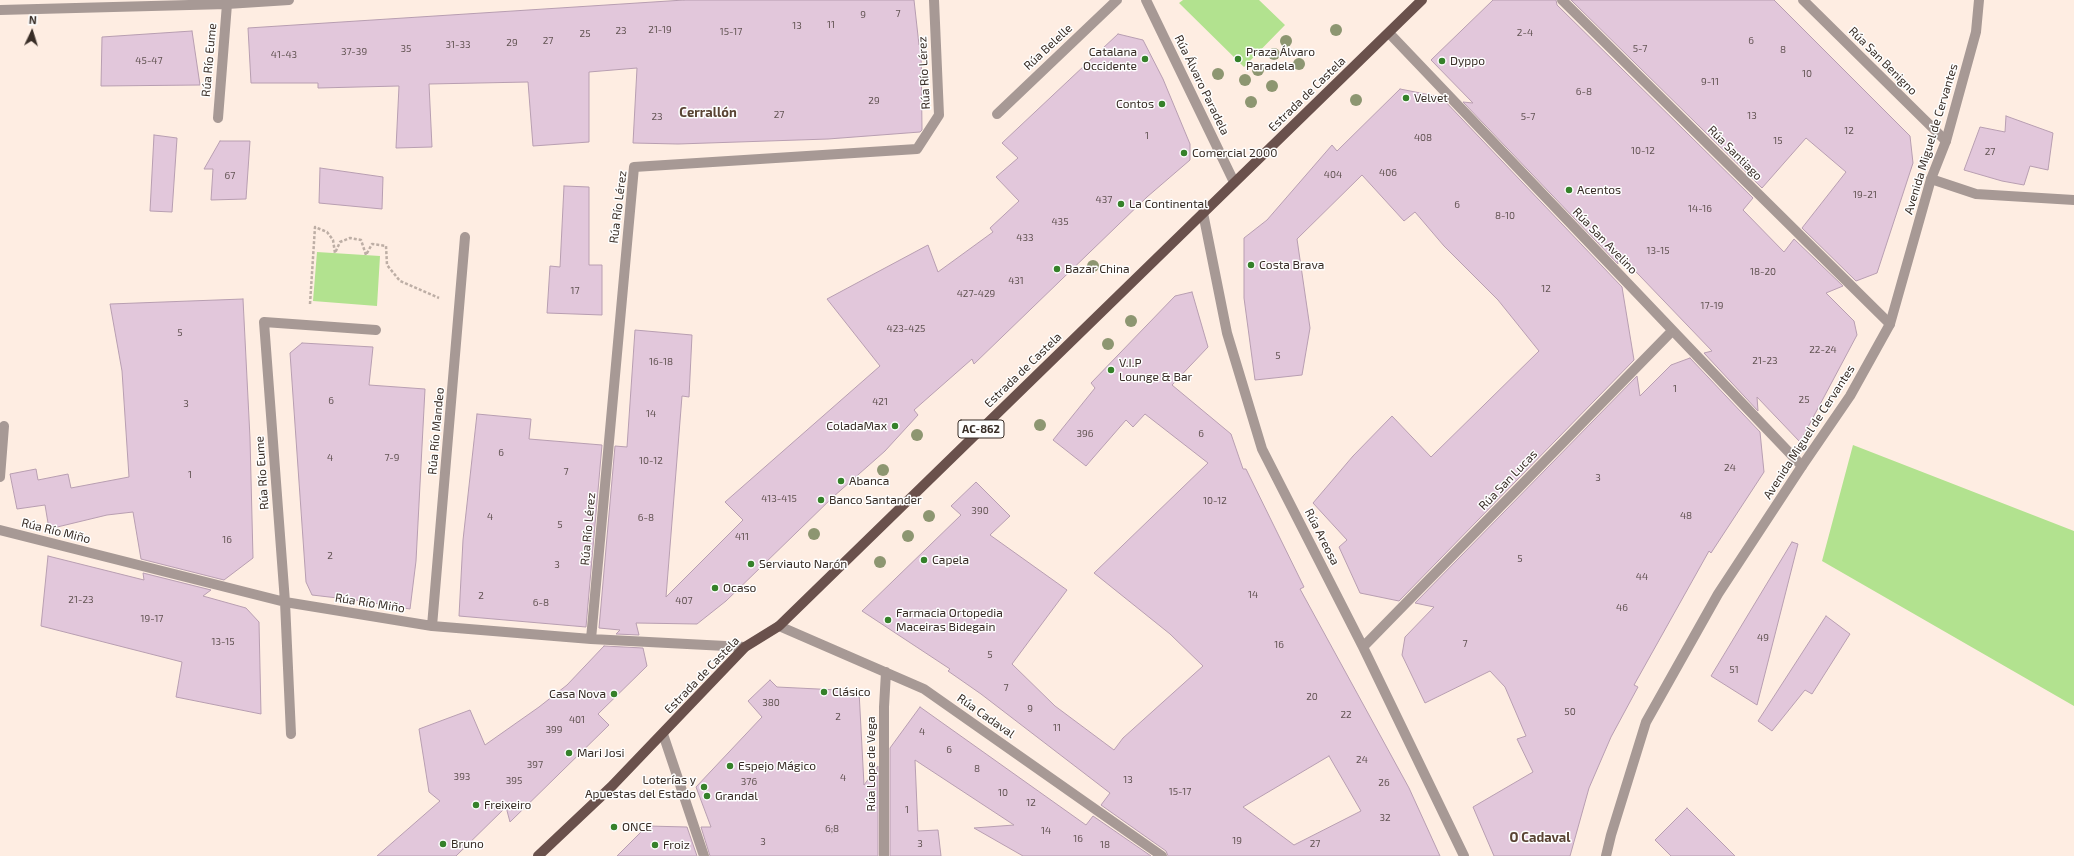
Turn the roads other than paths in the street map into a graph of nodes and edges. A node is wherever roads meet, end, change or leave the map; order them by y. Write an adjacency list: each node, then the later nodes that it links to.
1 (289, 0): 9 (street)
2 (934, 0): 30 (street, Rúa Río Lérez)
3 (1117, 0): 12 (street, Rúa Belelle)
4 (1146, 0): 16 (street, Rúa Álvaro Paradela)
5 (1422, 0): 11 (main road, Estrada de Castela / AC-862)
6 (1562, 0): 20 (street, Rúa Santiago)
7 (1803, 0): 14 (street, Rúa San Benigno)
8 (1979, 0): 14 (street, Avenida Miguel de Cervantes)
9 (227, 4): 10 (street); 13 (street, Rúa Río Eume)
10 (0, 10)
11 (1389, 33): 16 (main road, Estrada de Castela / AC-862); 22 (street, Rúa San Avelino)
12 (997, 114)
13 (218, 118)
14 (1946, 141): 15 (street, Avenida Miguel de Cervantes)
15 (1931, 179): 17 (street); 20 (street, Avenida Miguel de Cervantes)
16 (1234, 182): 18 (main road, Estrada de Castela / AC-862)
17 (2074, 200)
18 (1203, 213): 29 (main road, Estrada de Castela / AC-862); 32 (street, Rúa Areosa)
19 (465, 237): 28 (street, Rúa Río Mandeo)
20 (1890, 324): 24 (street, Avenida Miguel de Cervantes)
21 (376, 330): 27 (street, Rúa Río Eume)
22 (1672, 331): 24 (street, Rúa San Avelino); 32 (street, Rúa San Lucas)
23 (4, 426): 25 (street)
24 (1802, 466): 41 (street, Avenida Miguel de Cervantes)
25 (0, 477)
26 (0, 530): 27 (street, Rúa Río Miño)
27 (285, 602): 28 (street, Rúa Río Miño); 34 (street, Rúa Río Eume)
28 (432, 626): 30 (street, Rúa Río Miño)
29 (779, 626): 31 (main road, Estrada de Castela / AC-862); 33 (street, Rúa Cadaval)
30 (591, 638): 31 (street, Rúa Río Miño)
31 (745, 647): 35 (main road, Estrada de Castela / AC-862)
32 (1363, 647): 40 (street, Rúa Areosa)
33 (886, 672): 38 (street, Rúa Lope de Vega); 39 (street, Rúa Cadaval)
34 (291, 734)
35 (663, 734): 36 (main road, Estrada de Castela / AC-862); 37 (street)
36 (538, 856)
37 (704, 856)
38 (884, 856)
39 (1162, 856)
40 (1464, 856)
41 (1606, 856)

